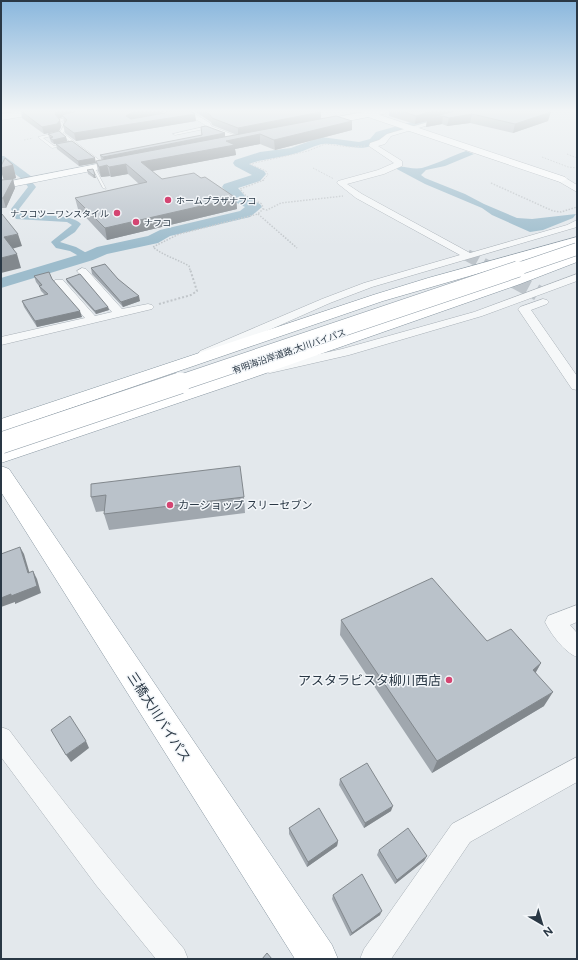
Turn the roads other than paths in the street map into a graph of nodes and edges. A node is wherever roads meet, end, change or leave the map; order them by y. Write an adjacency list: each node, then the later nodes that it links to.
1 (91, 156): 5 (lane)
2 (389, 156): 16 (street)
3 (492, 156): 7 (main road)
4 (135, 160): 5 (main road)
5 (105, 166): 6 (main road)
6 (93, 168): 9 (main road); 10 (lane)
7 (561, 179): 8 (street); 11 (street)
8 (577, 185)
9 (1, 186)
10 (105, 186)
11 (577, 189)
12 (577, 223): 16 (street)
13 (577, 240): 26 (main road)
14 (577, 249): 30 (main road, 有明海沿岸道路;大川バイパス, bridge)
15 (577, 253): 31 (main road, 有明海沿岸道路;大川バイパス)
16 (467, 255): 26 (street)
17 (577, 257): 27 (main road)
18 (82, 271): 23 (street)
19 (577, 277): 21 (street)
20 (59, 282): 24 (street)
21 (538, 293): 27 (street); 28 (street)
22 (148, 307): 23 (street)
23 (120, 314): 24 (street)
24 (93, 320): 25 (street)
25 (1, 341)
26 (184, 363): 29 (main road)
27 (246, 374): 32 (main road)
28 (577, 386)
29 (1, 426)
30 (1, 444)
31 (1, 448)
32 (1, 456)
33 (1, 474): 39 (main road, 三橋大川バイパス)
34 (577, 613): 35 (street)
35 (577, 648)
36 (1, 738): 38 (street)
37 (577, 768): 40 (street)
38 (174, 959)
39 (318, 959)
40 (374, 959)

